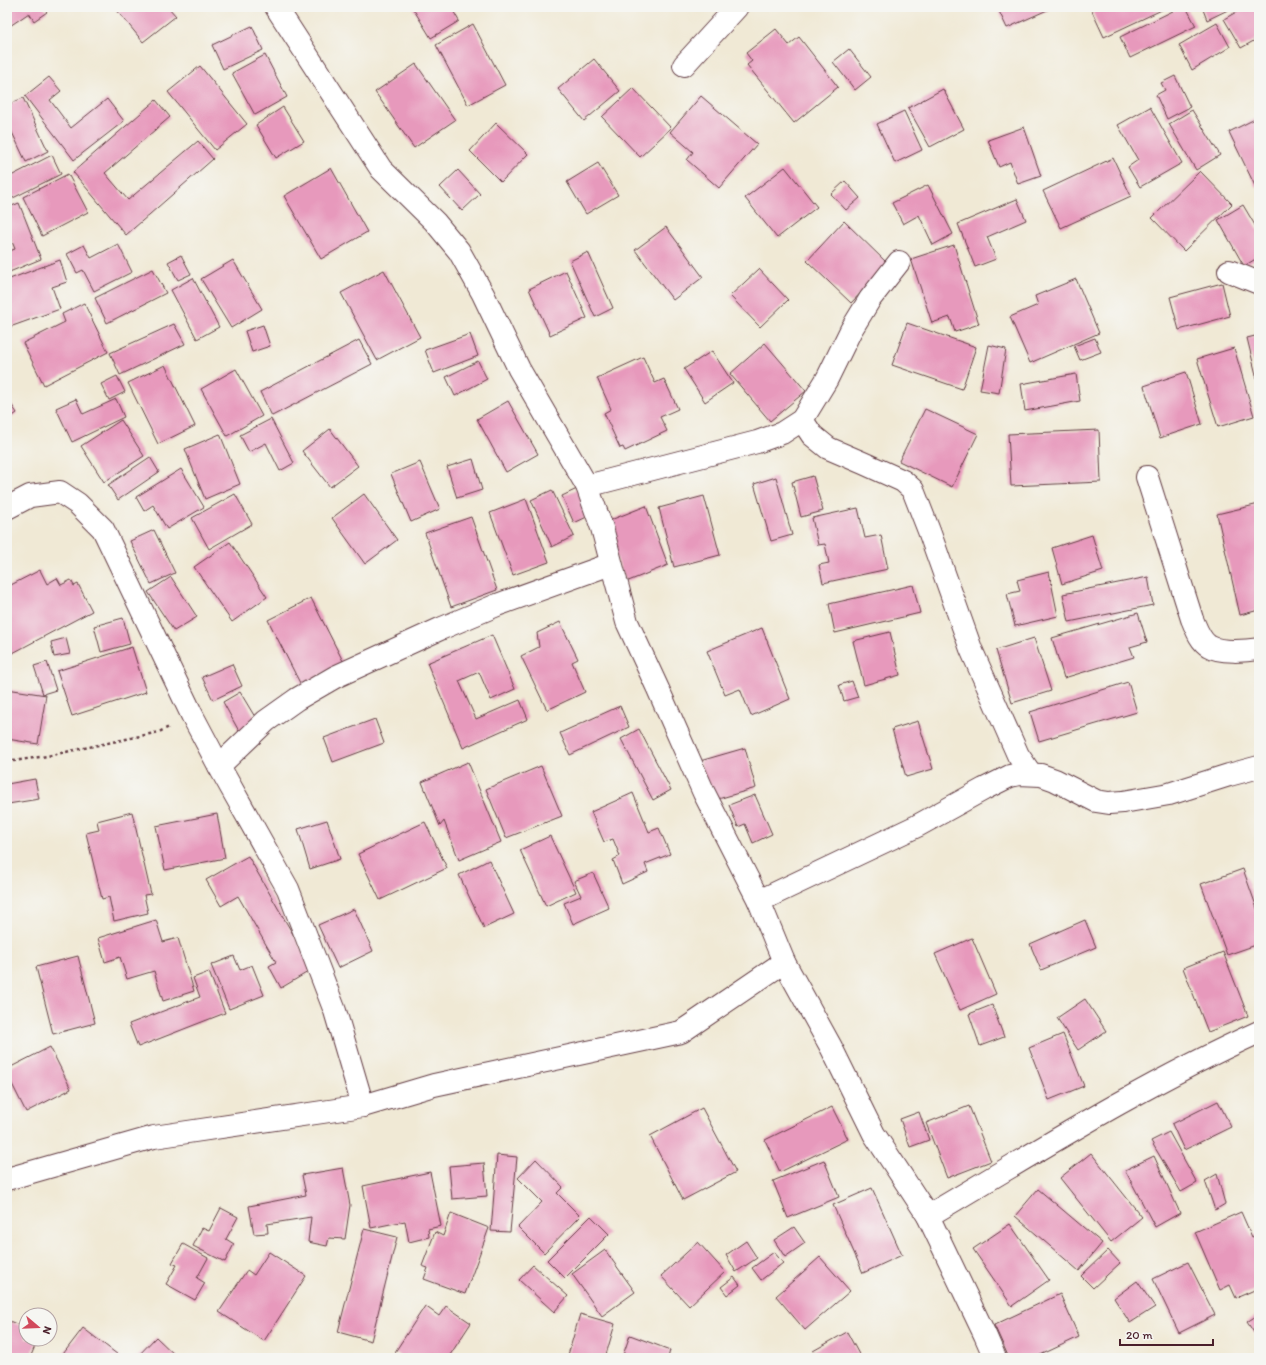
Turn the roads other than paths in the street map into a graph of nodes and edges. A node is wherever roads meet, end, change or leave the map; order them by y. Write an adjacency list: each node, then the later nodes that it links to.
1 (276, 7): 9 (street)
2 (737, 7): 3 (street)
3 (684, 64)
4 (899, 262): 7 (street)
5 (1229, 271): 6 (street)
6 (1259, 283)
7 (802, 420): 9 (street); 15 (street)
8 (1147, 477): 12 (street)
9 (587, 486): 11 (street)
10 (7, 508): 13 (street)
11 (611, 564): 13 (street); 16 (street)
12 (1259, 649)
13 (219, 766): 19 (street)
14 (1259, 767): 15 (street)
15 (1030, 774): 16 (street)
16 (759, 901): 17 (street)
17 (784, 962): 19 (street); 21 (street)
18 (1259, 1032): 21 (street)
19 (363, 1106): 20 (street)
20 (7, 1179)
21 (928, 1216): 22 (street)
22 (995, 1358)

